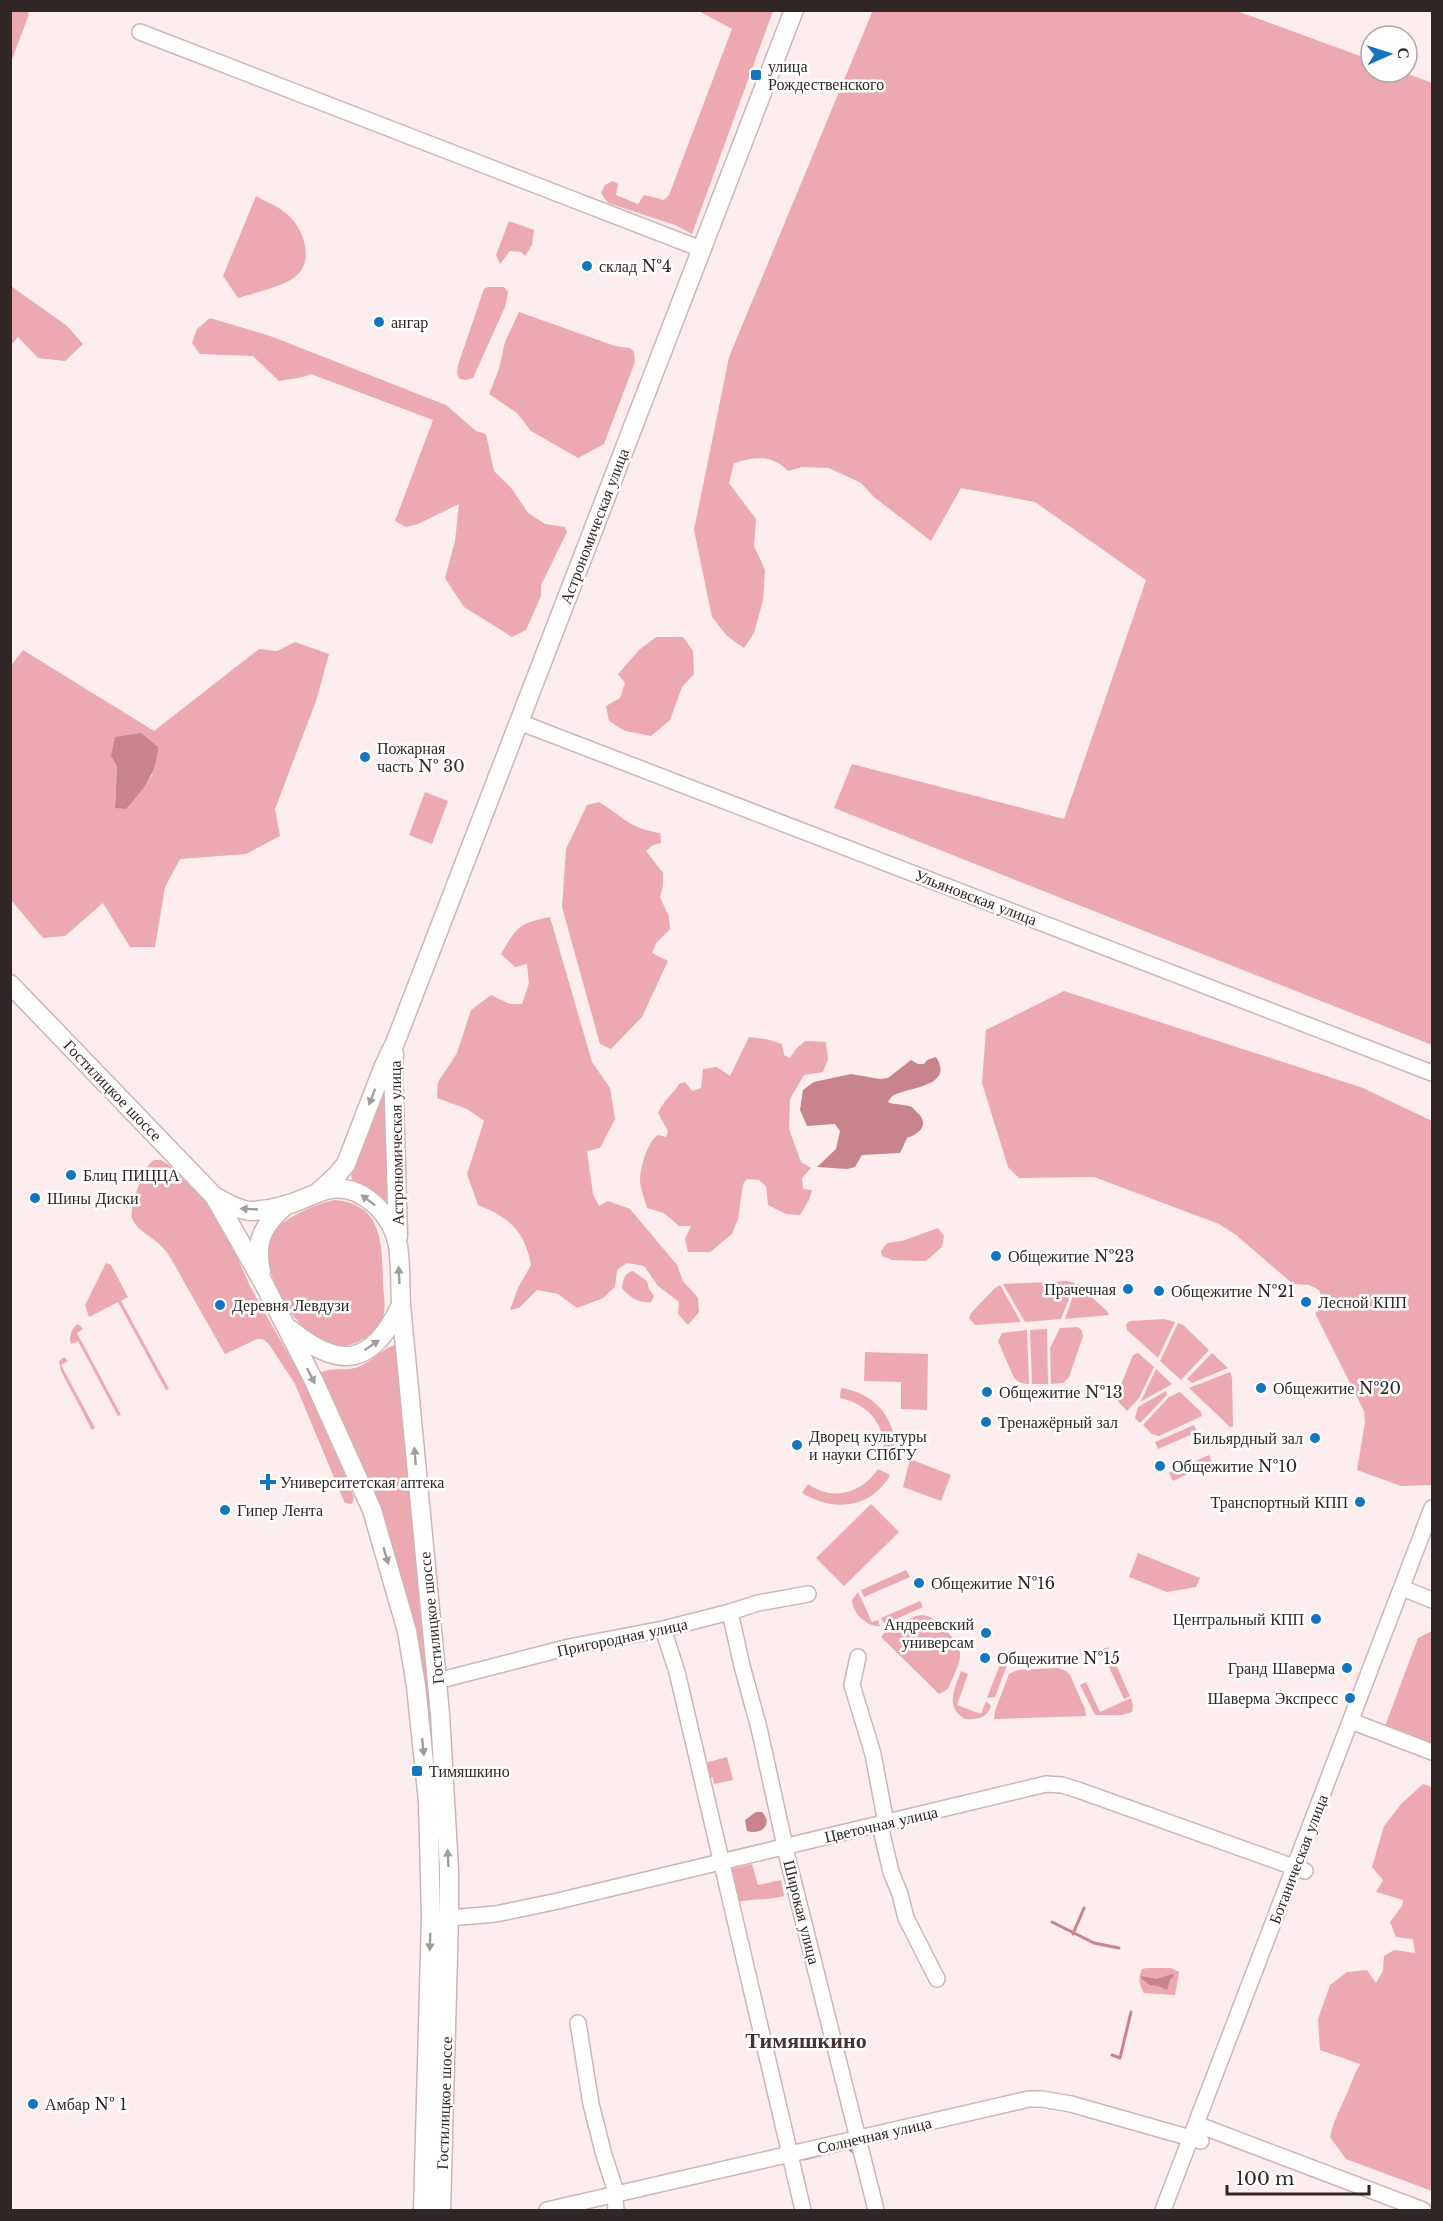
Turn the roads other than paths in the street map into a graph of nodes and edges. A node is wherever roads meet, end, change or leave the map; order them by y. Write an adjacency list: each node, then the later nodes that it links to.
1 (794, 10): 3 (main road, Астрономическая улица)
2 (140, 32): 3 (street)
3 (701, 249): 4 (main road, Астрономическая улица)
4 (521, 717): 6 (main road, Астрономическая улица); 7 (street, Ульяновская улица); 8 (street, Ульяновская улица)
5 (10, 984): 10 (main road, Гостилицкое шоссе)
6 (395, 1043): 9 (main road, Астрономическая улица, one-way to 9); 12 (main road, Астрономическая улица)
7 (1432, 1063)
8 (1432, 1073)
9 (317, 1193): 11 (main road, Гостилицкое шоссе); 12 (main road, Гостилицкое шоссе, one-way to 9)
10 (214, 1196): 11 (main road, Гостилицкое шоссе, one-way to 10); 13 (main road, Гостилицкое шоссе)
11 (286, 1205): 13 (main road)
12 (398, 1244): 14 (main road, Гостилицкое шоссе, one-way to 12)
13 (263, 1282): 15 (main road, Гостилицкое шоссе)
14 (401, 1305): 15 (main road, one-way to 14); 24 (main road, Гостилицкое шоссе, one-way to 14)
15 (285, 1324): 31 (main road, Гостилицкое шоссе, one-way to 31)
16 (1432, 1508): 18 (street, Ботаническая улица)
17 (1432, 1537): 18 (street, Ботаническая улица)
18 (1407, 1590): 20 (street); 25 (street, Ботаническая улица)
19 (808, 1594): 21 (street, Пригородная улица)
20 (1432, 1600)
21 (730, 1612): 22 (street, Пригородная улица); 28 (street, Широкая улица)
22 (663, 1629): 24 (street, Пригородная улица); 29 (street)
23 (858, 1658): 27 (street)
24 (437, 1681): 32 (main road, Гостилицкое шоссе, one-way to 24)
25 (1356, 1723): 26 (street); 30 (street, Ботаническая улица)
26 (1432, 1752)
27 (883, 1824): 28 (street, Цветочная улица); 30 (street, Цветочная улица); 33 (street)
28 (786, 1846): 29 (street, Цветочная улица); 36 (street, Широкая улица)
29 (722, 1861): 32 (street, Цветочная улица); 37 (street)
30 (1300, 1869): 35 (street, Ботаническая улица)
31 (431, 1917): 32 (main road); 39 (main road, Гостилицкое шоссе, one-way to 39)
32 (449, 1918): 40 (main road, Гостилицкое шоссе)
33 (937, 1978)
34 (578, 2023): 38 (street)
35 (1199, 2133): 36 (street, Солнечная улица); 44 (street, Ботаническая улица); 45 (street, Ботаническая улица); 46 (street, Солнечная улица)
36 (857, 2139): 37 (street, Солнечная улица); 43 (street, Широкая улица)
37 (791, 2155): 38 (street, Солнечная улица); 42 (street)
38 (615, 2203): 41 (street, Солнечная улица)
39 (423, 2211)
40 (441, 2211)
41 (547, 2211)
42 (803, 2211)
43 (876, 2211)
44 (1163, 2211)
45 (1174, 2211)
46 (1423, 2211)

